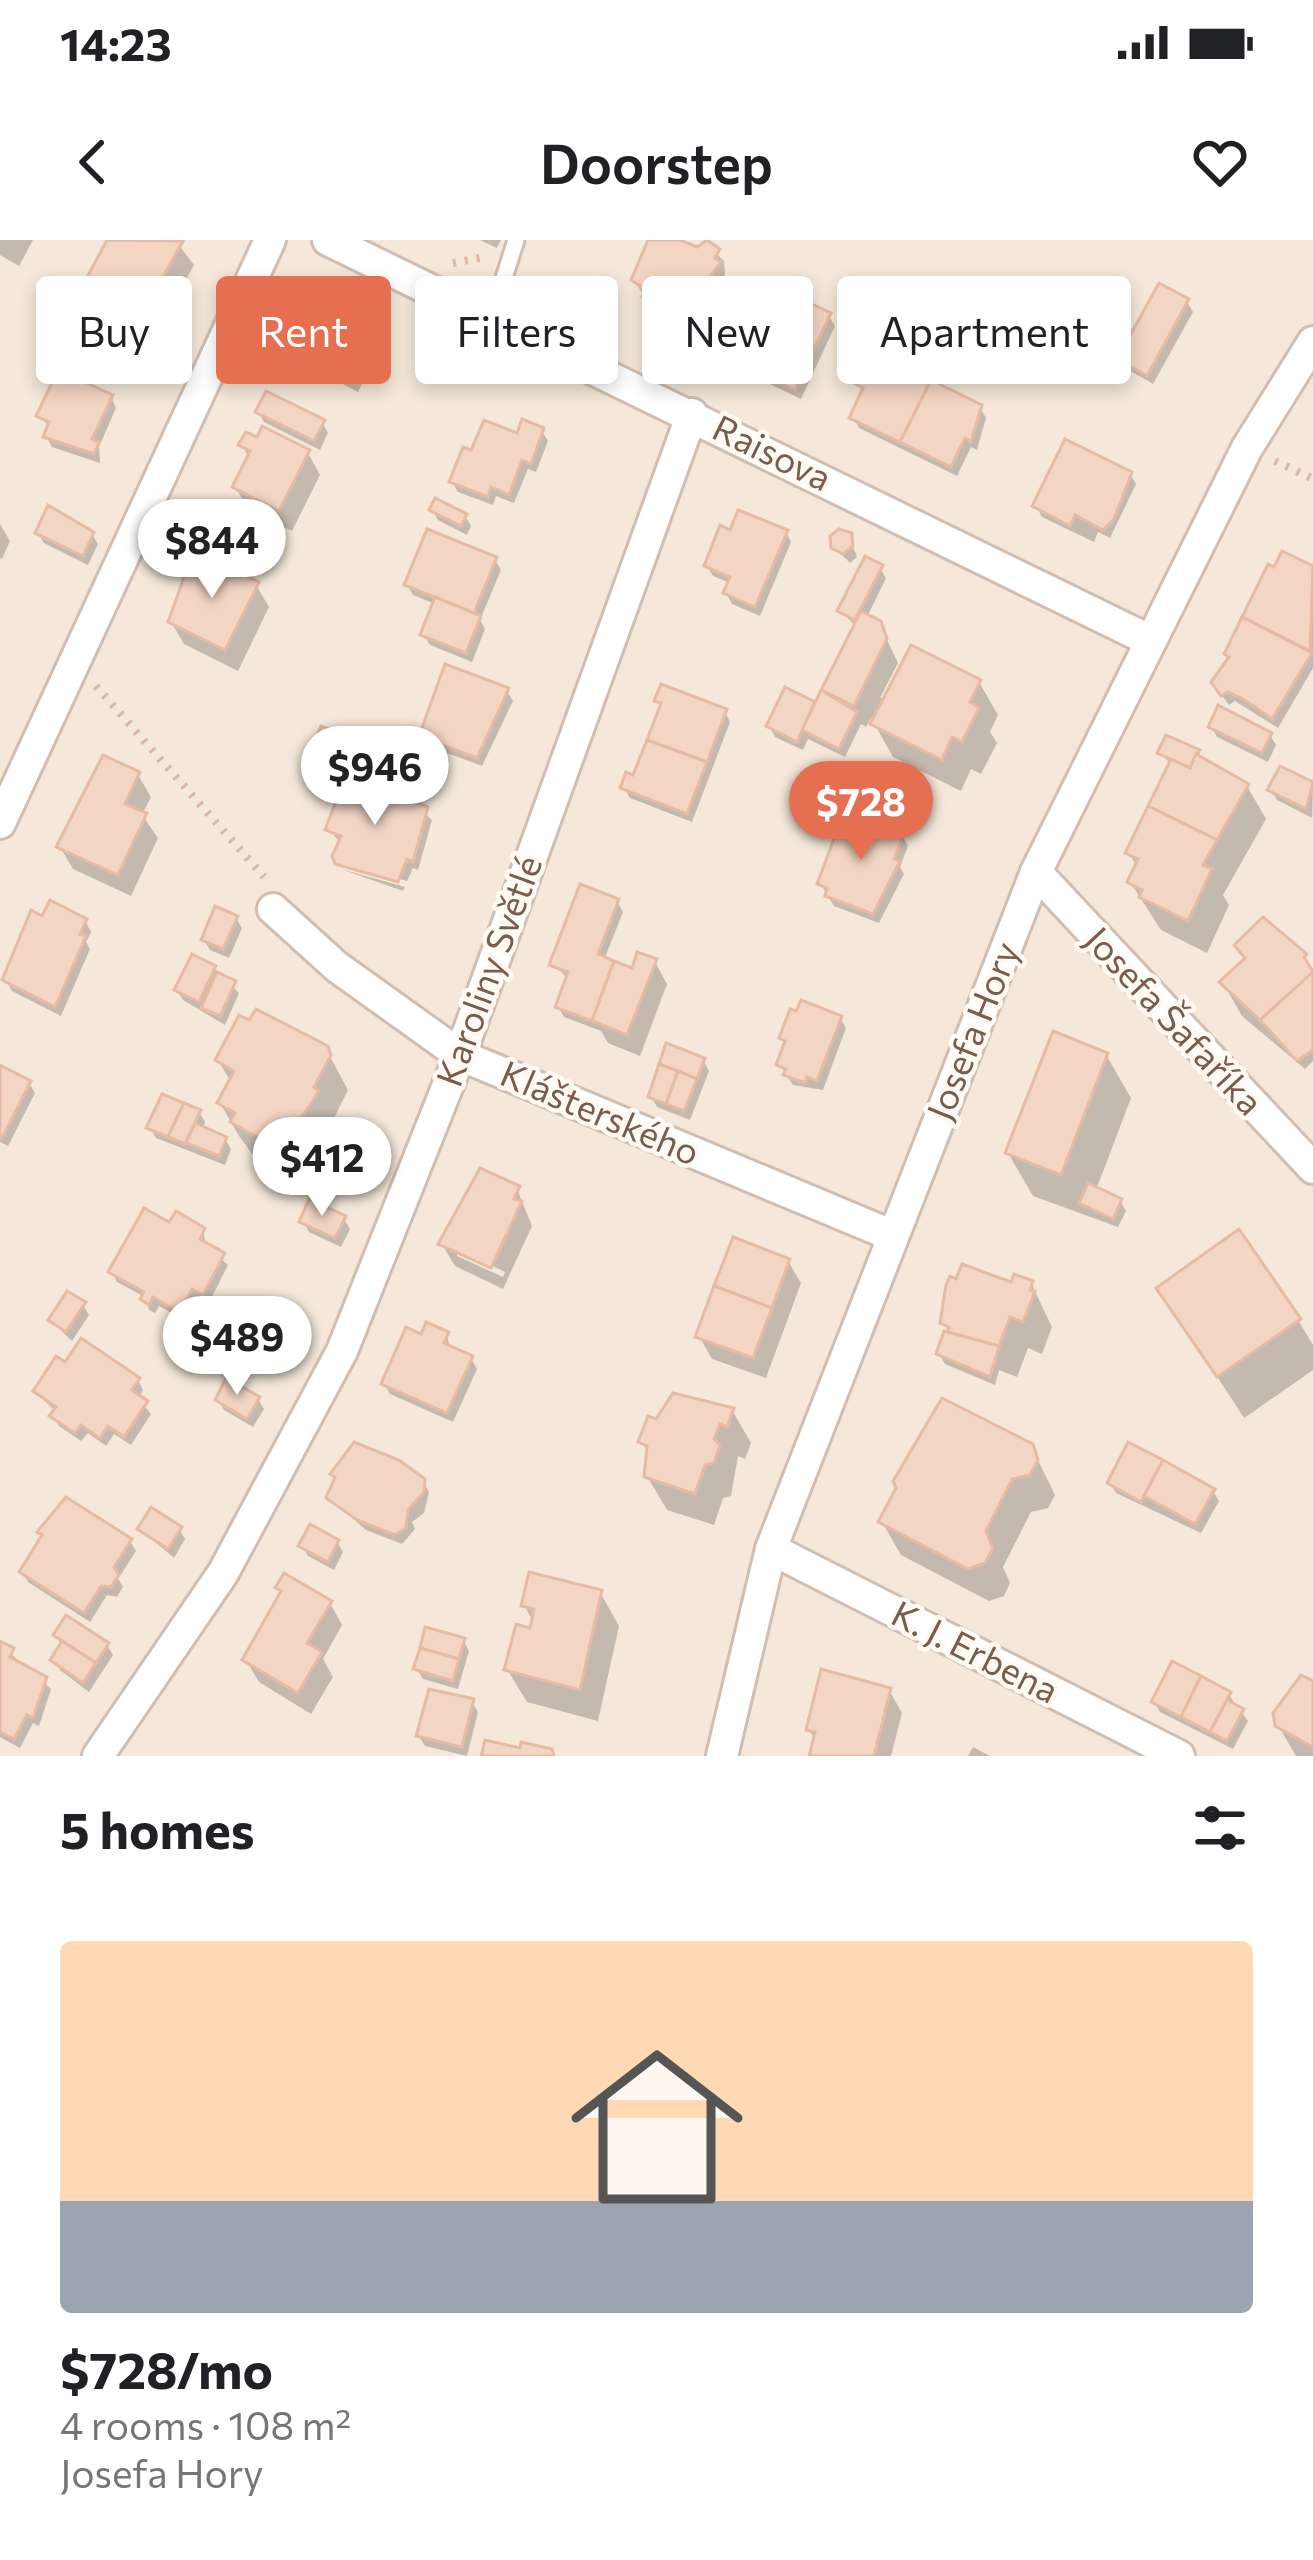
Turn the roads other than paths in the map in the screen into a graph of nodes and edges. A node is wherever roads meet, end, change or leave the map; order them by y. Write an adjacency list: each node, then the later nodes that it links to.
1 (270, 240): 10 (street)
2 (328, 240): 5 (street, Raisova)
3 (516, 240): 4 (lane)
4 (504, 276)
5 (415, 280)
6 (1313, 342): 9 (street, Josefa Hory)
7 (618, 378): 8 (street, Raisova)
8 (692, 414): 9 (street, Raisova); 13 (street, Karoliny Světlé)
9 (1149, 640): 11 (street, Josefa Hory)
10 (0, 823)
11 (1036, 872): 14 (street, Josefa Šafaříka); 15 (street, Josefa Hory)
12 (274, 909): 13 (street, Klášterského)
13 (460, 1055): 15 (street, Klášterského); 17 (street, Karoliny Světlé)
14 (1313, 1168)
15 (891, 1235): 16 (street, Josefa Hory)
16 (771, 1550): 18 (street, Josefa Hory); 19 (street, K. J. Erbena)
17 (98, 1756)
18 (722, 1756)
19 (1179, 1756)

